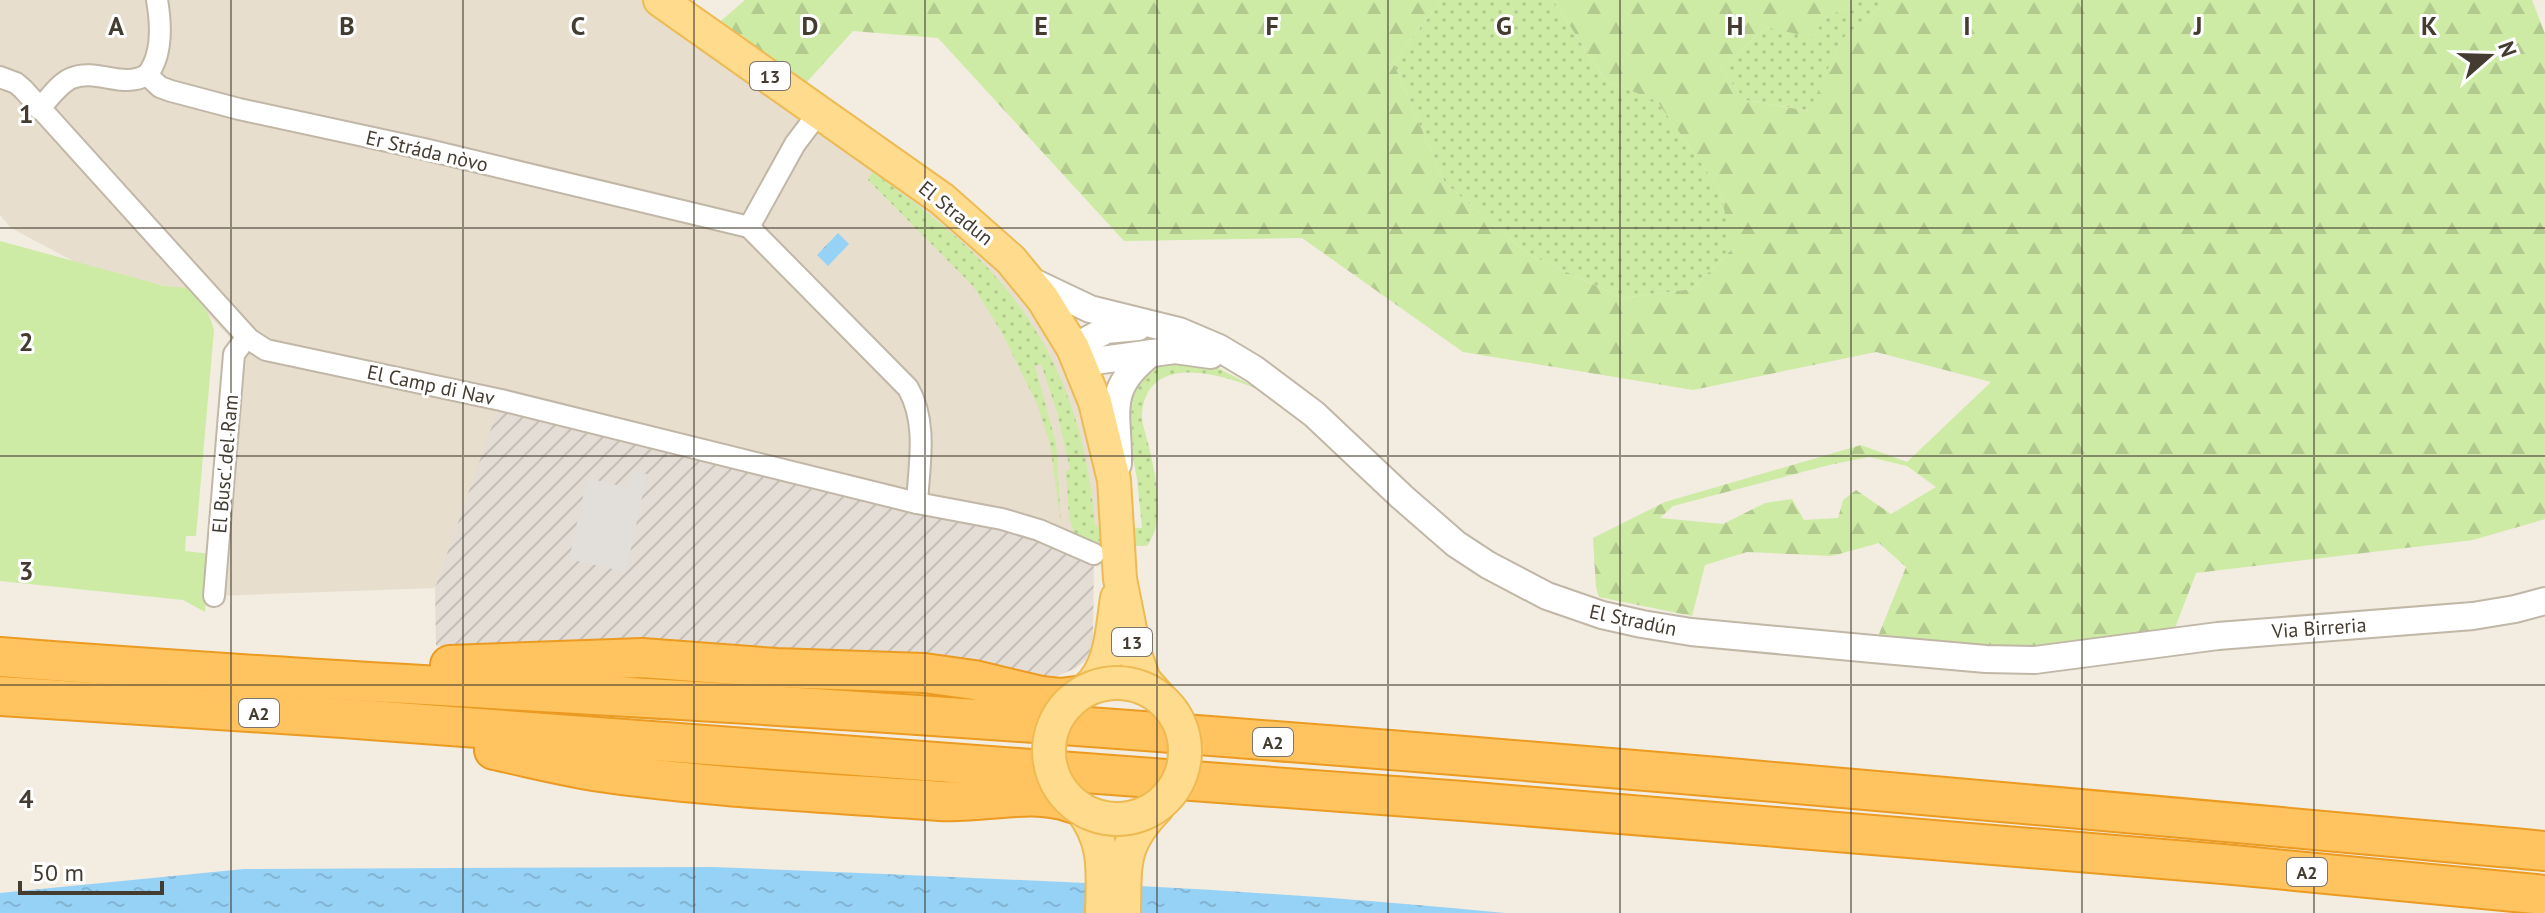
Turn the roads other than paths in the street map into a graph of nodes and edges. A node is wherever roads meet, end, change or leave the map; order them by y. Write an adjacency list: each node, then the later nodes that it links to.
1 (157, 0): 3 (street)
2 (660, 0): 6 (main road, 13)
3 (147, 75): 5 (street); 7 (street, Er Stráda nòvo)
4 (0, 77): 5 (street)
5 (39, 109): 10 (street, El Camp di Nav)
6 (820, 111): 7 (street); 8 (main road, El Stradun / 13)
7 (749, 227): 14 (street)
8 (1028, 280): 9 (street, El Stradun); 12 (main road, El Stradun / 13)
9 (1158, 327): 12 (street, El Stradun); 13 (street, El Stradun)
10 (247, 337): 14 (street, El Camp di Nav); 18 (street, El Busc' del Ram)
11 (1151, 353): 12 (street); 13 (street); 15 (street)
12 (1076, 355): 15 (main road, 13)
13 (1254, 369): 20 (street, El Stradún)
14 (917, 503): 16 (street, El Camp di Nav)
15 (1117, 516): 17 (main road, 13)
16 (1094, 554)
17 (1120, 579): 23 (main road, 13); 25 (main road, 13)
18 (214, 596)
19 (2545, 601): 20 (street, Via Birreria)
20 (2092, 653)
21 (0, 657): 22 (highway, A2)
22 (249, 675): 23 (highway); 29 (highway, A2)
23 (1082, 693): 25 (main road, bridge); 27 (main road, bridge)
24 (0, 696): 26 (highway, A2)
25 (1159, 697): 28 (main road, bridge)
26 (343, 718): 27 (highway); 30 (highway, A2)
27 (1076, 806): 28 (main road, bridge); 31 (main road)
28 (1157, 808): 32 (main road)
29 (2545, 851)
30 (2545, 895)
31 (1102, 913)
32 (1124, 913)

